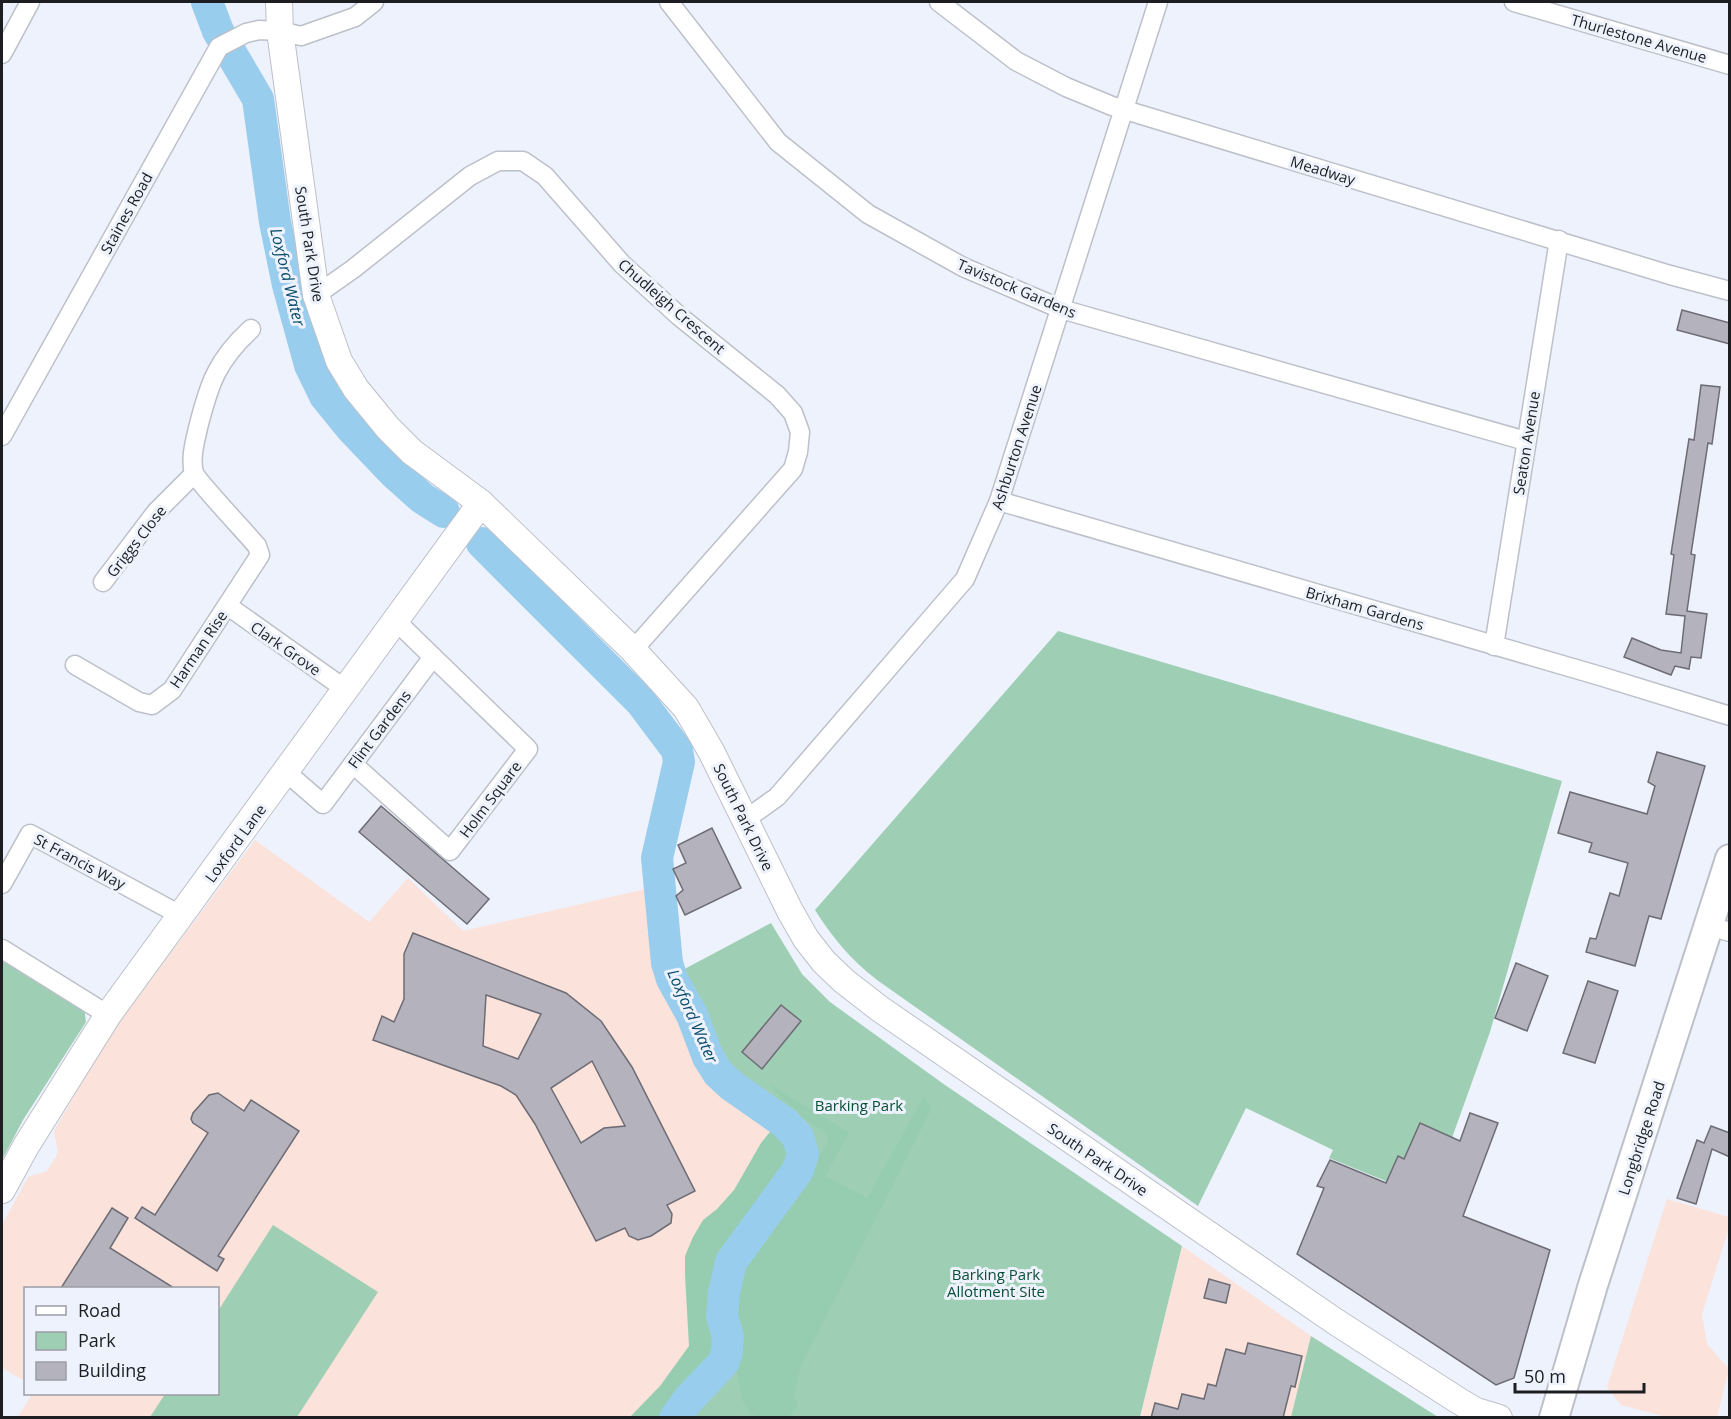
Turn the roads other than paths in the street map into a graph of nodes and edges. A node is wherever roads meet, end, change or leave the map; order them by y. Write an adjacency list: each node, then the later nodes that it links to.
1 (30, 2): 9 (street)
2 (279, 2): 8 (street, South Park Drive)
3 (374, 2): 8 (street, Staines Road)
4 (669, 2): 15 (street, Tavistock Gardens)
5 (939, 2): 11 (street, Meadway)
6 (1158, 2): 11 (street, Ashburton Avenue)
7 (1514, 2): 10 (street, Thurlestone Avenue)
8 (280, 31): 14 (street, South Park Drive); 17 (street, Staines Road)
9 (2, 54)
10 (1730, 64)
11 (1124, 110): 12 (street, Meadway); 15 (street, Ashburton Avenue)
12 (1559, 240): 13 (street, Meadway); 18 (street, Seaton Avenue)
13 (1730, 291)
14 (316, 295): 21 (street, South Park Drive); 26 (street, Chudleigh Crescent)
15 (1061, 309): 18 (street, Tavistock Gardens); 20 (street, Ashburton Avenue)
16 (251, 328): 19 (street)
17 (4, 426)
18 (1526, 441): 25 (street, Seaton Avenue)
19 (194, 474): 22 (street, Griggs Close); 23 (street)
20 (999, 501): 25 (street, Brixham Gardens); 33 (street, Ashburton Avenue)
21 (481, 503): 24 (street, Loxford Lane); 26 (street, South Park Drive)
22 (103, 582)
23 (228, 606): 28 (street, Harman Rise); 29 (street, Clark Grove)
24 (395, 620): 27 (street); 29 (street, Loxford Lane)
25 (1494, 646): 30 (street, Brixham Gardens)
26 (633, 650): 33 (street, South Park Drive)
27 (433, 657): 31 (street, Flint Gardens); 31 (street, Holm Square)
28 (75, 665)
29 (345, 689): 32 (street, Loxford Lane)
30 (1730, 716)
31 (353, 764): 32 (street, Flint Gardens)
32 (286, 772): 36 (street, Loxford Lane)
33 (746, 819): 41 (street, South Park Drive)
34 (1730, 860): 37 (main road, Longbridge Road)
35 (2, 884): 36 (street, St Francis Way)
36 (182, 916): 39 (street, Loxford Lane)
37 (1719, 929): 42 (main road, Longbridge Road)
38 (2, 949): 39 (street)
39 (108, 1015): 40 (street, Loxford Lane)
40 (2, 1190)
41 (1499, 1418)
42 (1554, 1418)

